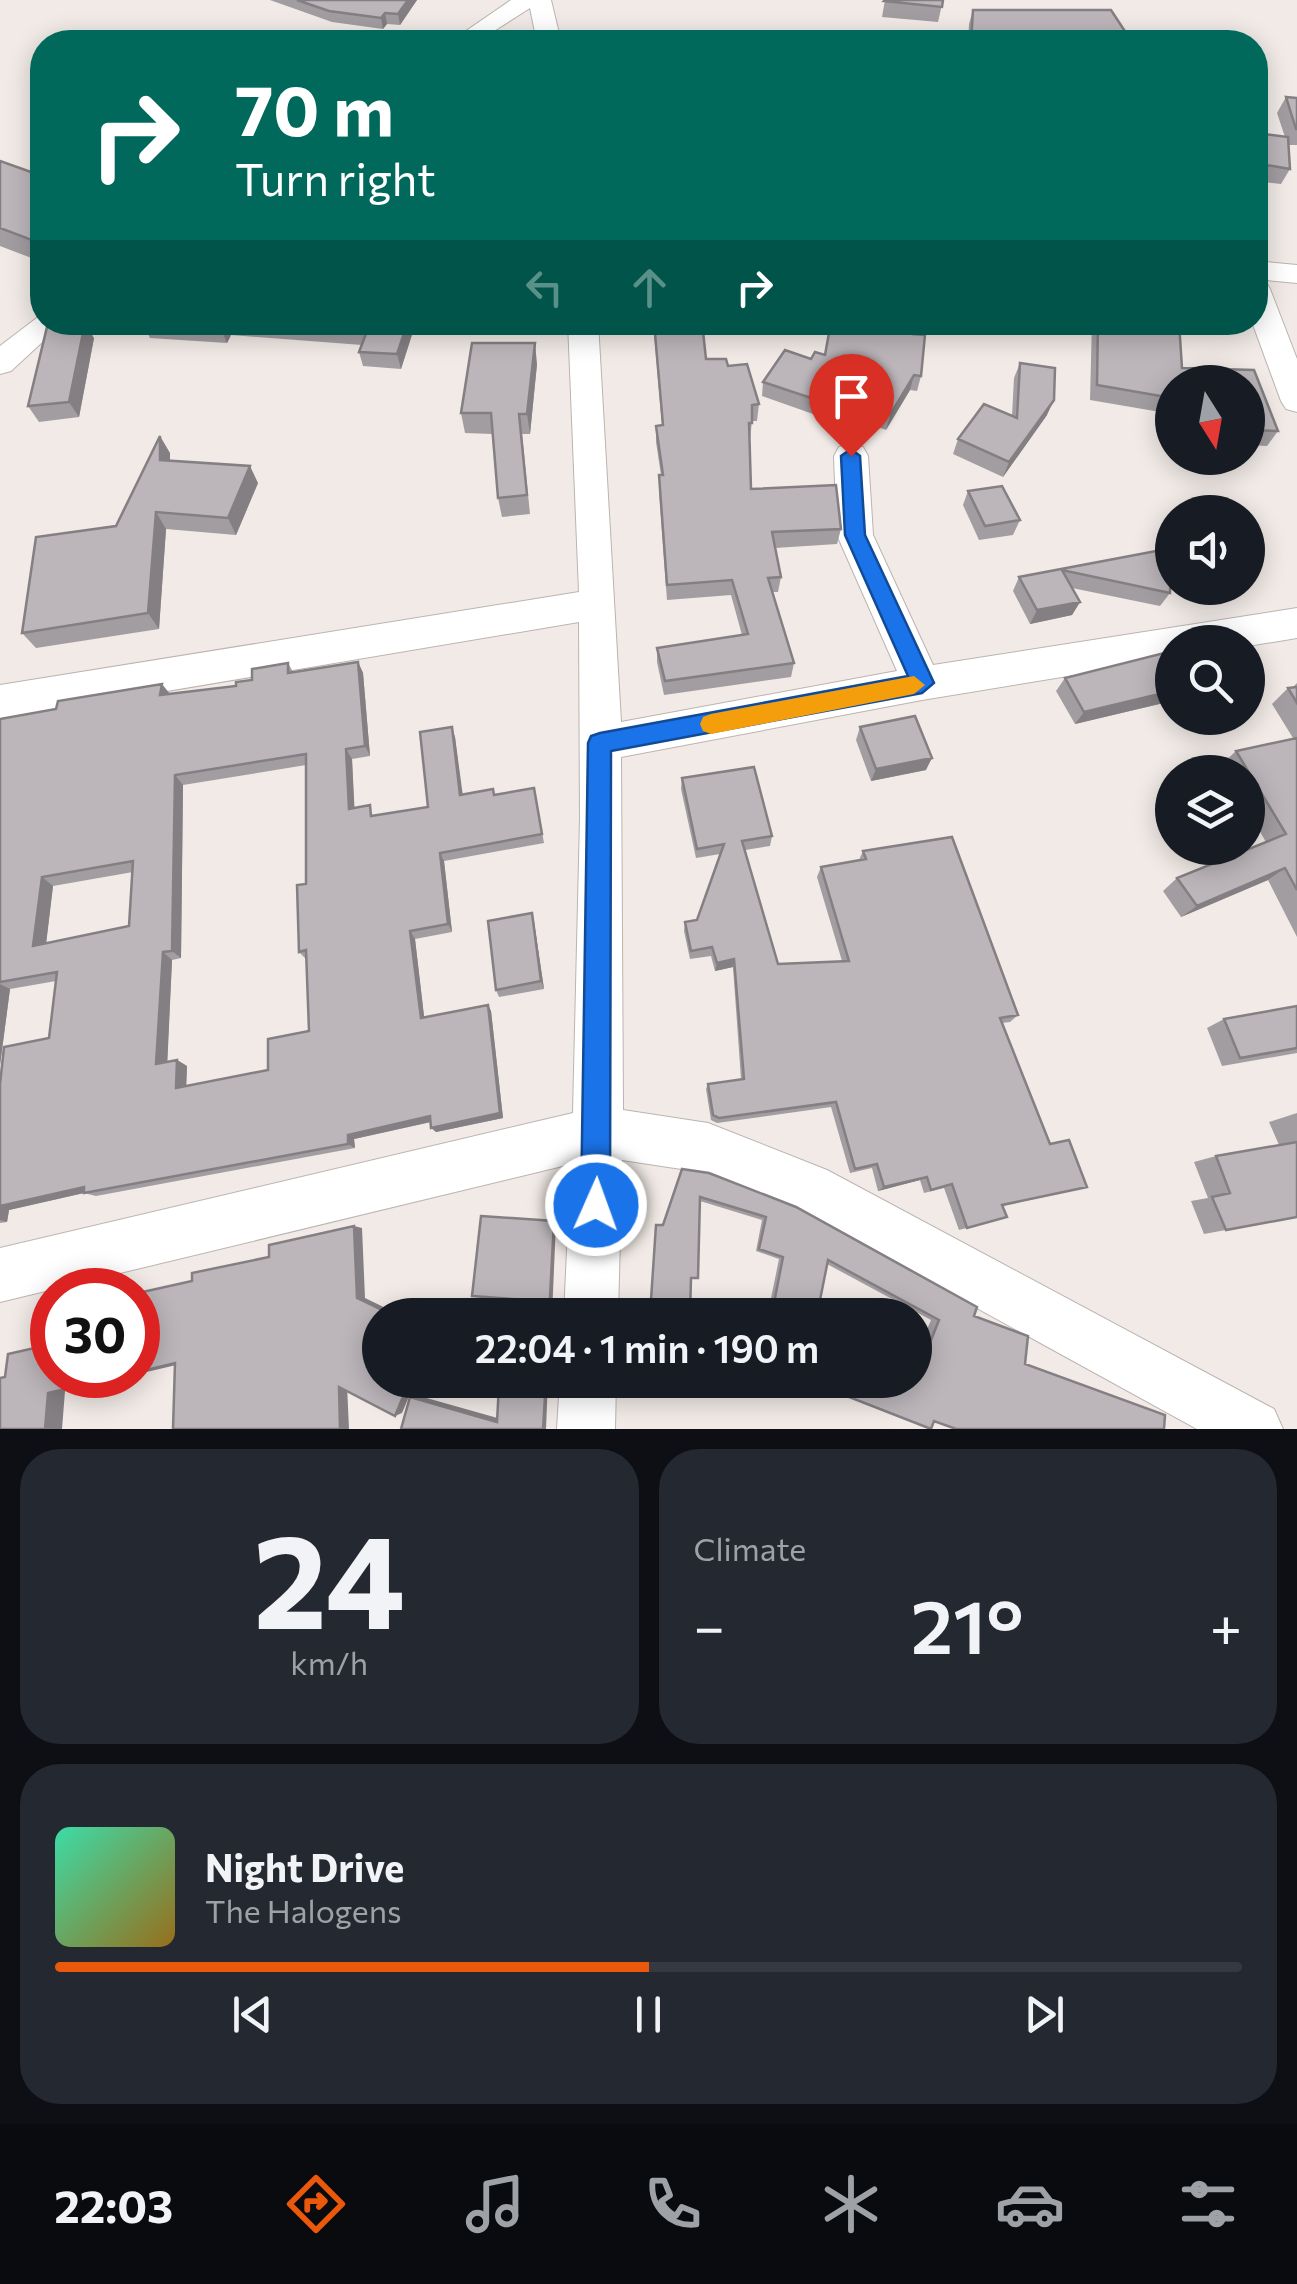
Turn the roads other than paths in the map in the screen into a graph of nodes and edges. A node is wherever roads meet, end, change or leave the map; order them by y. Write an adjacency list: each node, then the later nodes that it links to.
1 (526, 0): 3 (street)
2 (540, 0): 4 (street)
3 (480, 30)
4 (546, 30)
5 (1268, 271): 6 (street)
6 (1297, 274)
7 (1268, 324): 11 (street)
8 (33, 335): 10 (street)
9 (584, 335): 13 (street)
10 (0, 363)
11 (1297, 401)
12 (851, 456): 17 (street)
13 (598, 604): 18 (street); 19 (street)
14 (1297, 623): 15 (street)
15 (1265, 628)
16 (1155, 646): 17 (street)
17 (922, 683): 19 (street)
18 (0, 702)
19 (600, 743): 20 (street)
20 (599, 1132): 21 (street); 22 (street); 25 (street)
21 (0, 1275)
22 (592, 1298)
23 (587, 1398): 24 (street)
24 (586, 1429)
25 (1254, 1429)

